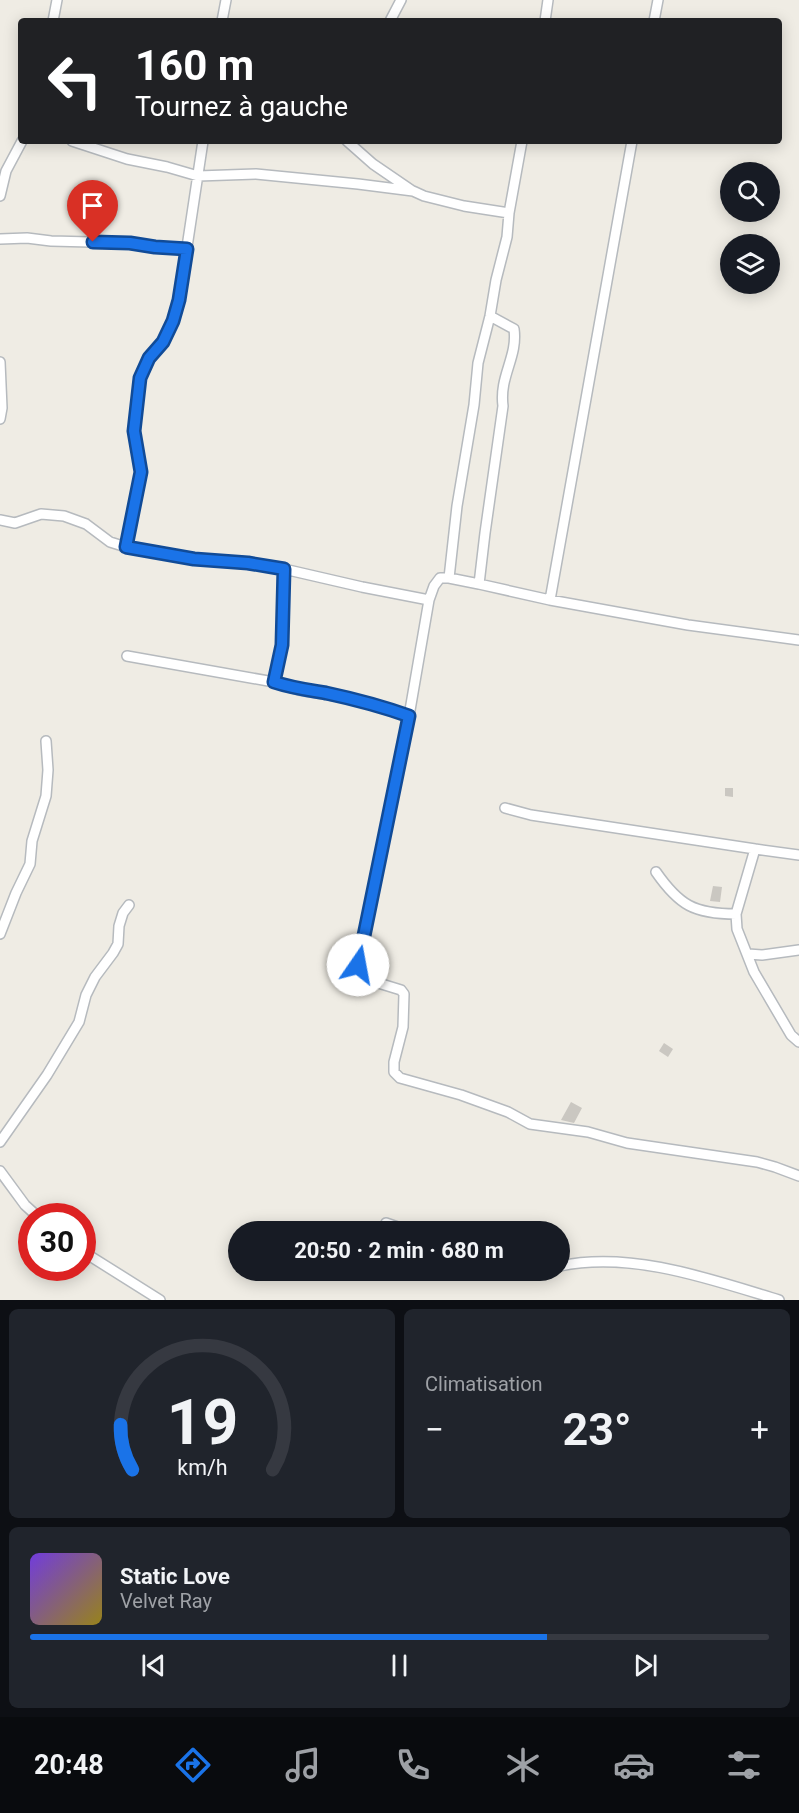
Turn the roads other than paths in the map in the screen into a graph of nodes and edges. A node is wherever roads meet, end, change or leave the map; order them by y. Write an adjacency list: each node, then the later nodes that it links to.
1 (57, 0): 6 (street)
2 (226, 0): 7 (street)
3 (402, 0): 8 (street)
4 (548, 0): 9 (street)
5 (657, 0): 10 (street)
6 (54, 18)
7 (223, 18)
8 (392, 18)
9 (545, 18)
10 (654, 18)
11 (20, 144): 19 (street)
12 (81, 144): 17 (street)
13 (203, 144): 17 (street)
14 (350, 144): 18 (street)
15 (521, 144): 20 (street)
16 (631, 144): 32 (street)
17 (198, 176): 18 (street); 22 (street)
18 (413, 191): 20 (street)
19 (0, 196)
20 (508, 213): 23 (street)
21 (0, 239): 22 (street)
22 (187, 249): 27 (street)
23 (490, 316): 29 (street); 30 (street)
24 (0, 362): 25 (street)
25 (0, 419)
26 (0, 520): 27 (street)
27 (126, 547): 28 (street)
28 (284, 569): 31 (street); 35 (street)
29 (449, 578): 30 (street); 31 (street)
30 (479, 584): 32 (street)
31 (429, 600): 36 (street)
32 (550, 600): 33 (street)
33 (799, 640)
34 (127, 656): 35 (street)
35 (274, 682): 36 (street)
36 (409, 716): 50 (street)
37 (46, 741): 44 (street)
38 (506, 808): 39 (street)
39 (754, 849): 40 (street); 43 (street)
40 (799, 855)
41 (656, 872): 43 (street)
42 (129, 905): 48 (street)
43 (736, 914): 46 (street)
44 (0, 934)
45 (799, 950): 46 (street)
46 (747, 954): 47 (street)
47 (799, 1042)
48 (0, 1142)
49 (0, 1171): 51 (street)
50 (799, 1176)
51 (24, 1203)
52 (96, 1260): 54 (street)
53 (570, 1264): 55 (street)
54 (160, 1300)
55 (779, 1300)

